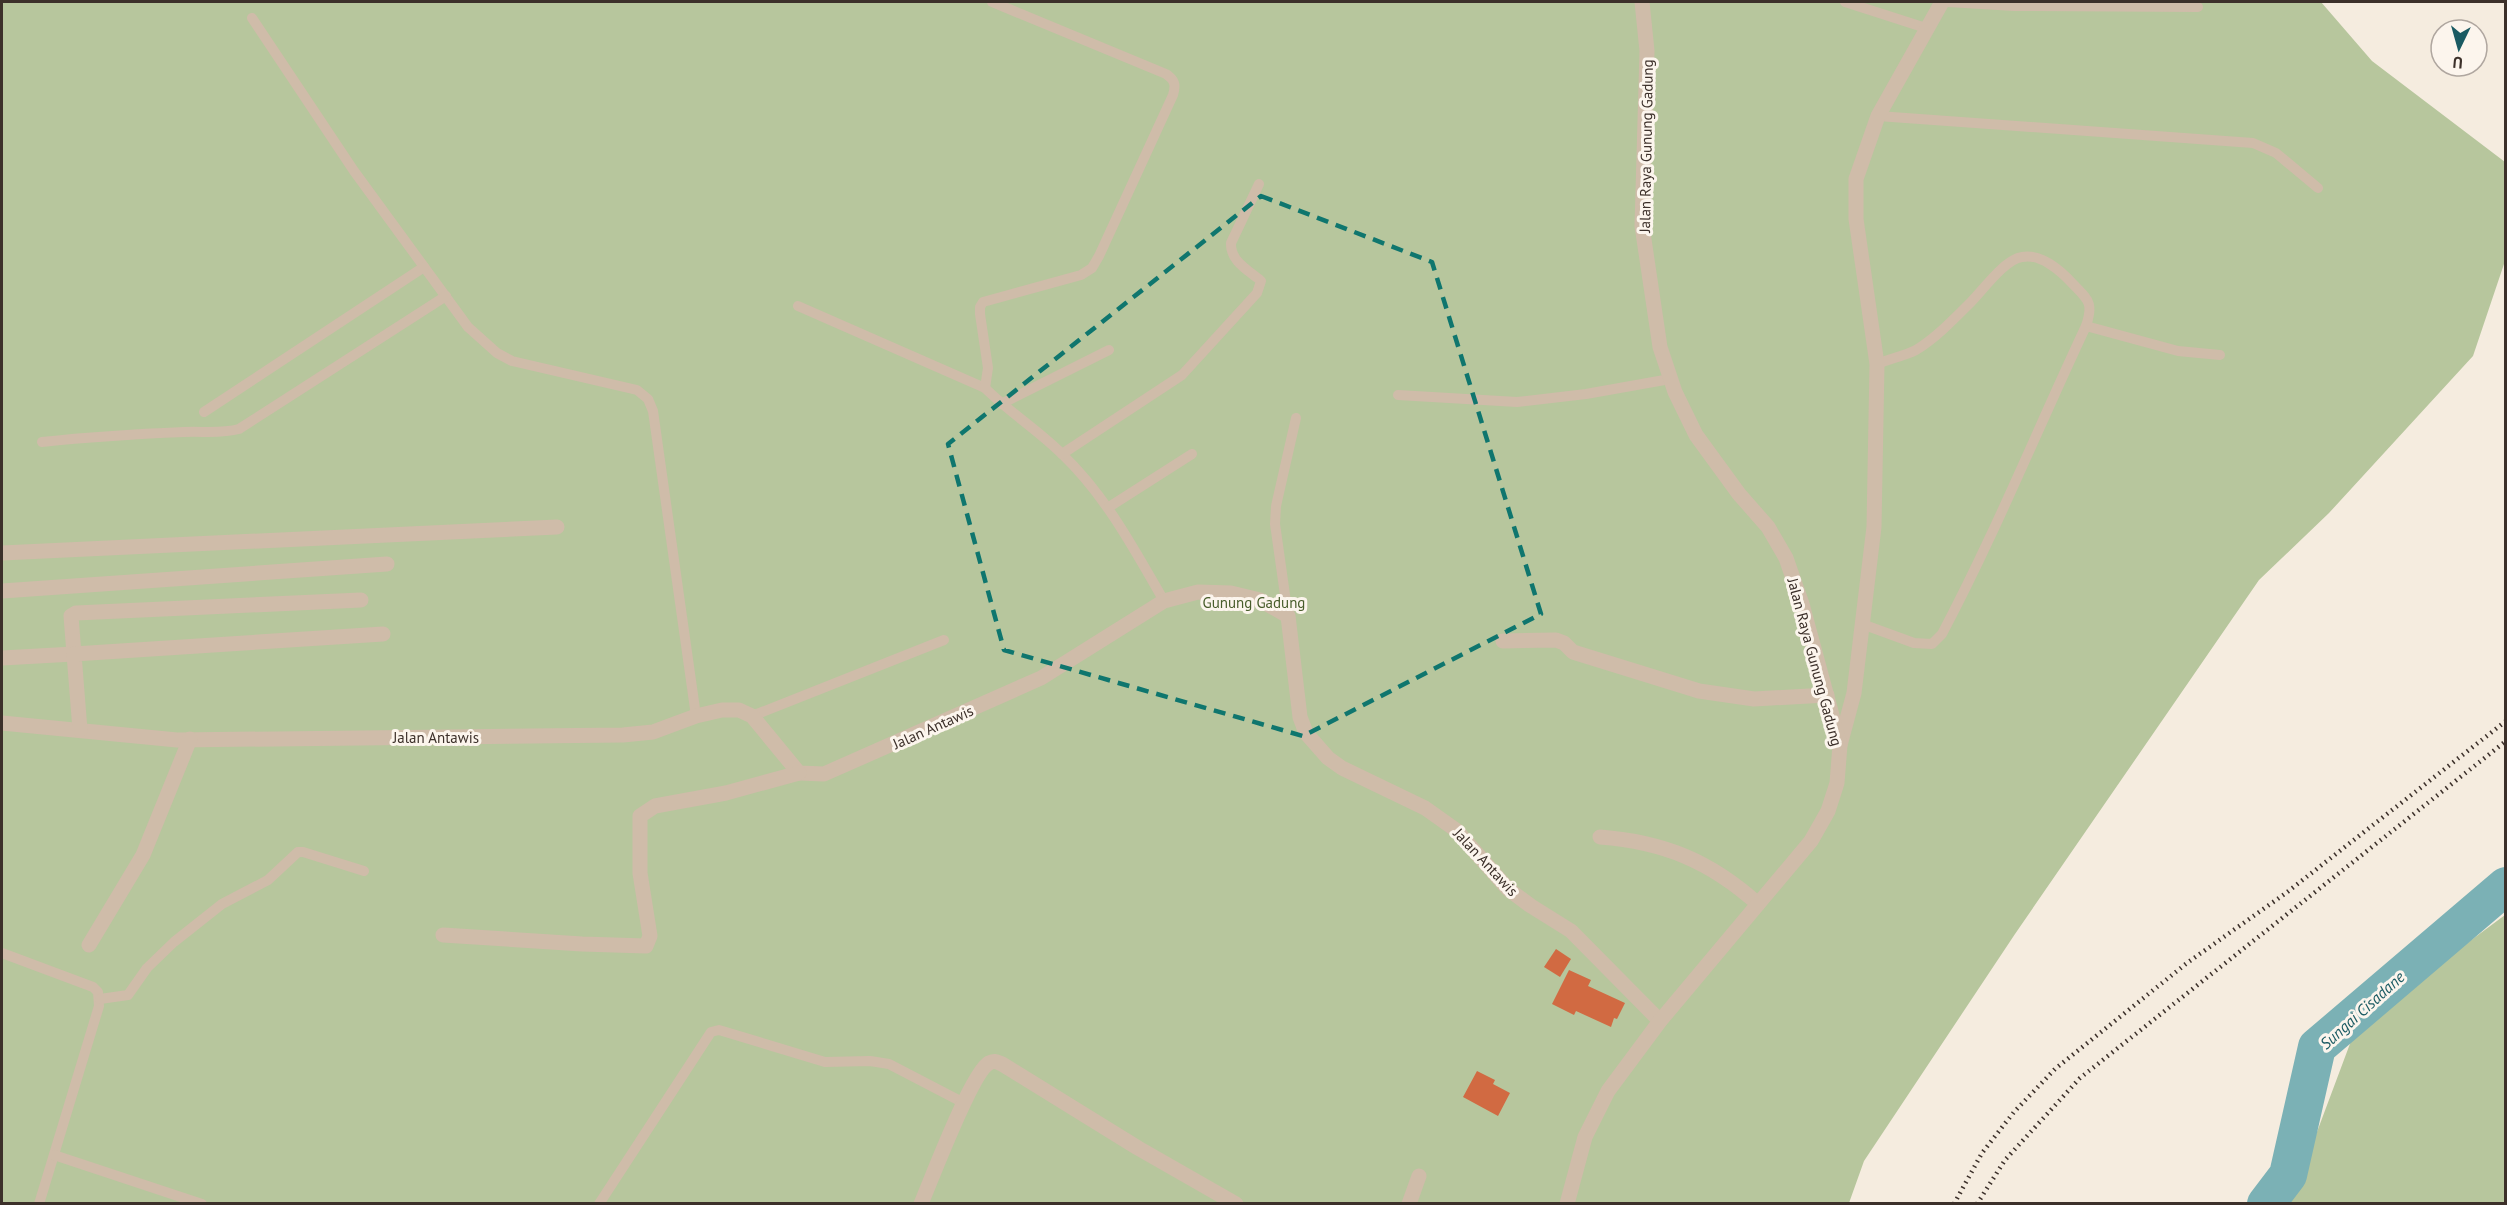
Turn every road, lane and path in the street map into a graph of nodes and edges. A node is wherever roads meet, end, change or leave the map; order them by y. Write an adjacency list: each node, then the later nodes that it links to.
1 (992, 2): 20 (lane)
2 (1642, 2): 19 (street, Jalan Raya Gunung Gadung)
3 (1845, 2): 8 (lane)
4 (1942, 2): 8 (street)
5 (1948, 2): 6 (lane)
6 (2198, 8)
7 (252, 18): 12 (lane)
8 (1929, 29): 9 (street)
9 (1878, 116): 11 (lane); 18 (street)
10 (1259, 184): 26 (lane)
11 (2318, 188)
12 (424, 267): 13 (lane); 23 (lane)
13 (446, 296): 25 (lane); 43 (lane)
14 (798, 306): 20 (lane)
15 (2086, 326): 17 (lane); 18 (lane); 36 (lane)
16 (1110, 350): 22 (lane)
17 (2220, 355)
18 (1877, 364): 36 (street)
19 (1670, 379): 21 (lane); 42 (street, Jalan Raya Gunung Gadung)
20 (985, 388): 22 (lane)
21 (1398, 395)
22 (1001, 404): 26 (lane)
23 (204, 412)
24 (1296, 418): 35 (lane)
25 (42, 442)
26 (1062, 454): 28 (lane)
27 (1191, 454): 28 (lane)
28 (1109, 507): 34 (lane)
29 (557, 527): 30 (street)
30 (2, 553)
31 (387, 564): 32 (street)
32 (2, 591)
33 (360, 600): 40 (street)
34 (1164, 601): 35 (street, Jalan Antawis); 49 (street, Jalan Antawis)
35 (1288, 616): 57 (street, Jalan Antawis)
36 (1862, 624): 48 (street)
37 (383, 634): 40 (street)
38 (944, 640): 44 (lane)
39 (1503, 641): 42 (street)
40 (74, 654): 41 (street); 46 (street)
41 (2, 658)
42 (1827, 695): 48 (street, Jalan Raya Gunung Gadung)
43 (696, 716): 44 (street, Jalan Antawis); 47 (street, Jalan Antawis)
44 (752, 716): 49 (street)
45 (2, 723): 46 (street, Jalan Antawis)
46 (80, 730): 47 (street, Jalan Antawis)
47 (190, 740): 54 (street)
48 (1840, 745): 52 (street, Jalan Raya Gunung Gadung)
49 (800, 773): 53 (street, Jalan Antawis)
50 (1600, 837): 52 (street)
51 (364, 872): 56 (lane)
52 (1758, 904): 57 (street, Jalan Raya Gunung Gadung)
53 (443, 935)
54 (89, 945)
55 (2, 953): 56 (lane)
56 (100, 999): 59 (lane)
57 (1660, 1021): 67 (street, Jalan Raya Gunung Gadung)
58 (964, 1103): 63 (lane); 64 (street); 65 (street)
59 (54, 1155): 61 (lane); 62 (lane)
60 (1419, 1176): 66 (street)
61 (39, 1203)
62 (202, 1203)
63 (599, 1203)
64 (921, 1203)
65 (1236, 1203)
66 (1409, 1203)
67 (1567, 1203)

